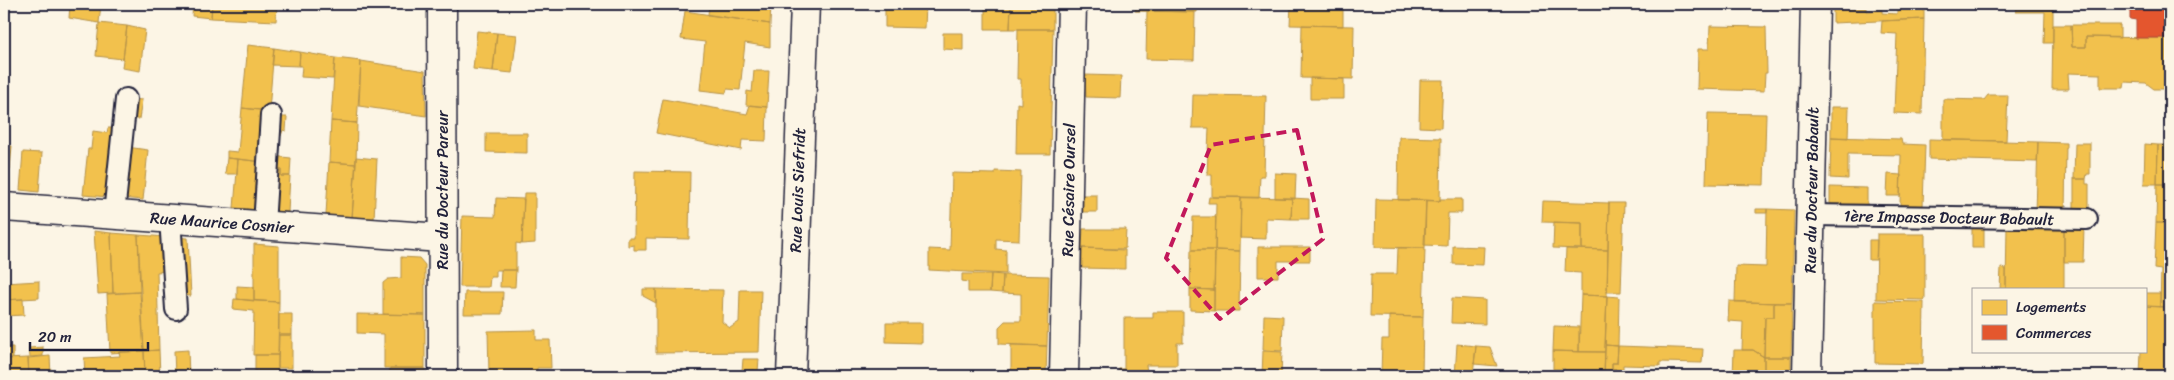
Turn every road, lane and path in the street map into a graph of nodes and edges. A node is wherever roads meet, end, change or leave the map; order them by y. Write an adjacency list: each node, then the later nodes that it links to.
1 (442, 4): 13 (street, Rue du Docteur Pareur)
2 (805, 4): 16 (street, Rue Louis Siefridt)
3 (1072, 4): 17 (street, Rue Césaire Oursel)
4 (1815, 4): 9 (street, Rue du Docteur Babault)
5 (126, 99): 8 (lane)
6 (271, 115): 12 (lane)
7 (4, 207): 8 (street, Rue Maurice Cosnier)
8 (114, 214): 10 (street, Rue Maurice Cosnier)
9 (1811, 215): 11 (lane, 1ère Impasse Docteur Babault); 18 (street, Rue du Docteur Babault)
10 (170, 218): 12 (street, Rue Maurice Cosnier); 14 (lane)
11 (2087, 219)
12 (264, 225): 13 (street, Rue Maurice Cosnier)
13 (441, 238): 15 (street, Rue du Docteur Pareur)
14 (176, 309)
15 (443, 376)
16 (791, 376)
17 (1064, 376)
18 (1807, 376)

